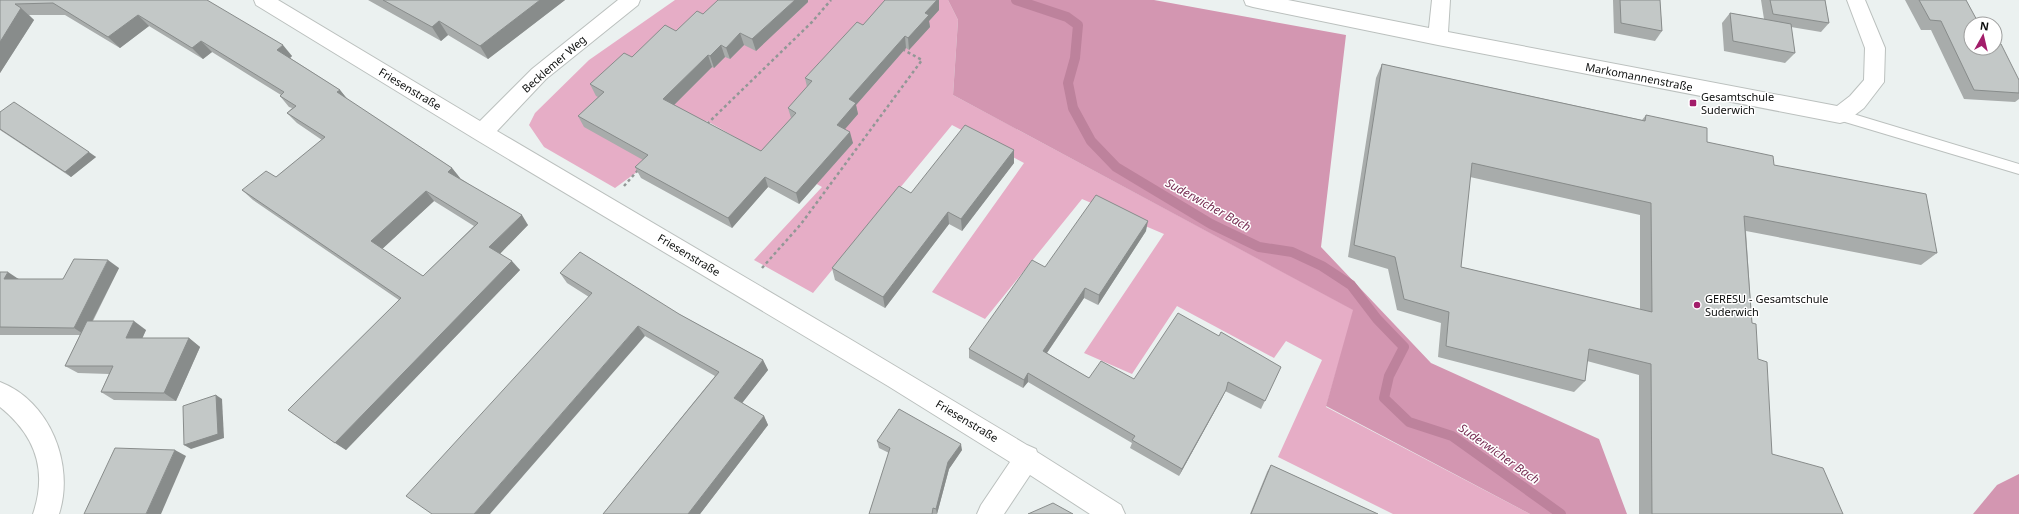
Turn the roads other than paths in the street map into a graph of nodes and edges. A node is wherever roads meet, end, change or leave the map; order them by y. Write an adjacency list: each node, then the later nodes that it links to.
1 (263, 0): 8 (street, Friesenstraße)
2 (631, 0): 8 (street, Becklemer Weg)
3 (1253, 0): 6 (street, Markomannenstraße)
4 (1441, 0): 6 (street)
5 (1856, 0): 7 (street)
6 (1438, 38): 7 (street, Markomannenstraße)
7 (1840, 115): 9 (lane)
8 (482, 133): 11 (street, Friesenstraße)
9 (2019, 169)
10 (0, 393): 12 (street)
11 (1026, 457): 13 (street); 14 (street, Friesenstraße)
12 (46, 514)
13 (990, 514)
14 (1112, 514)

